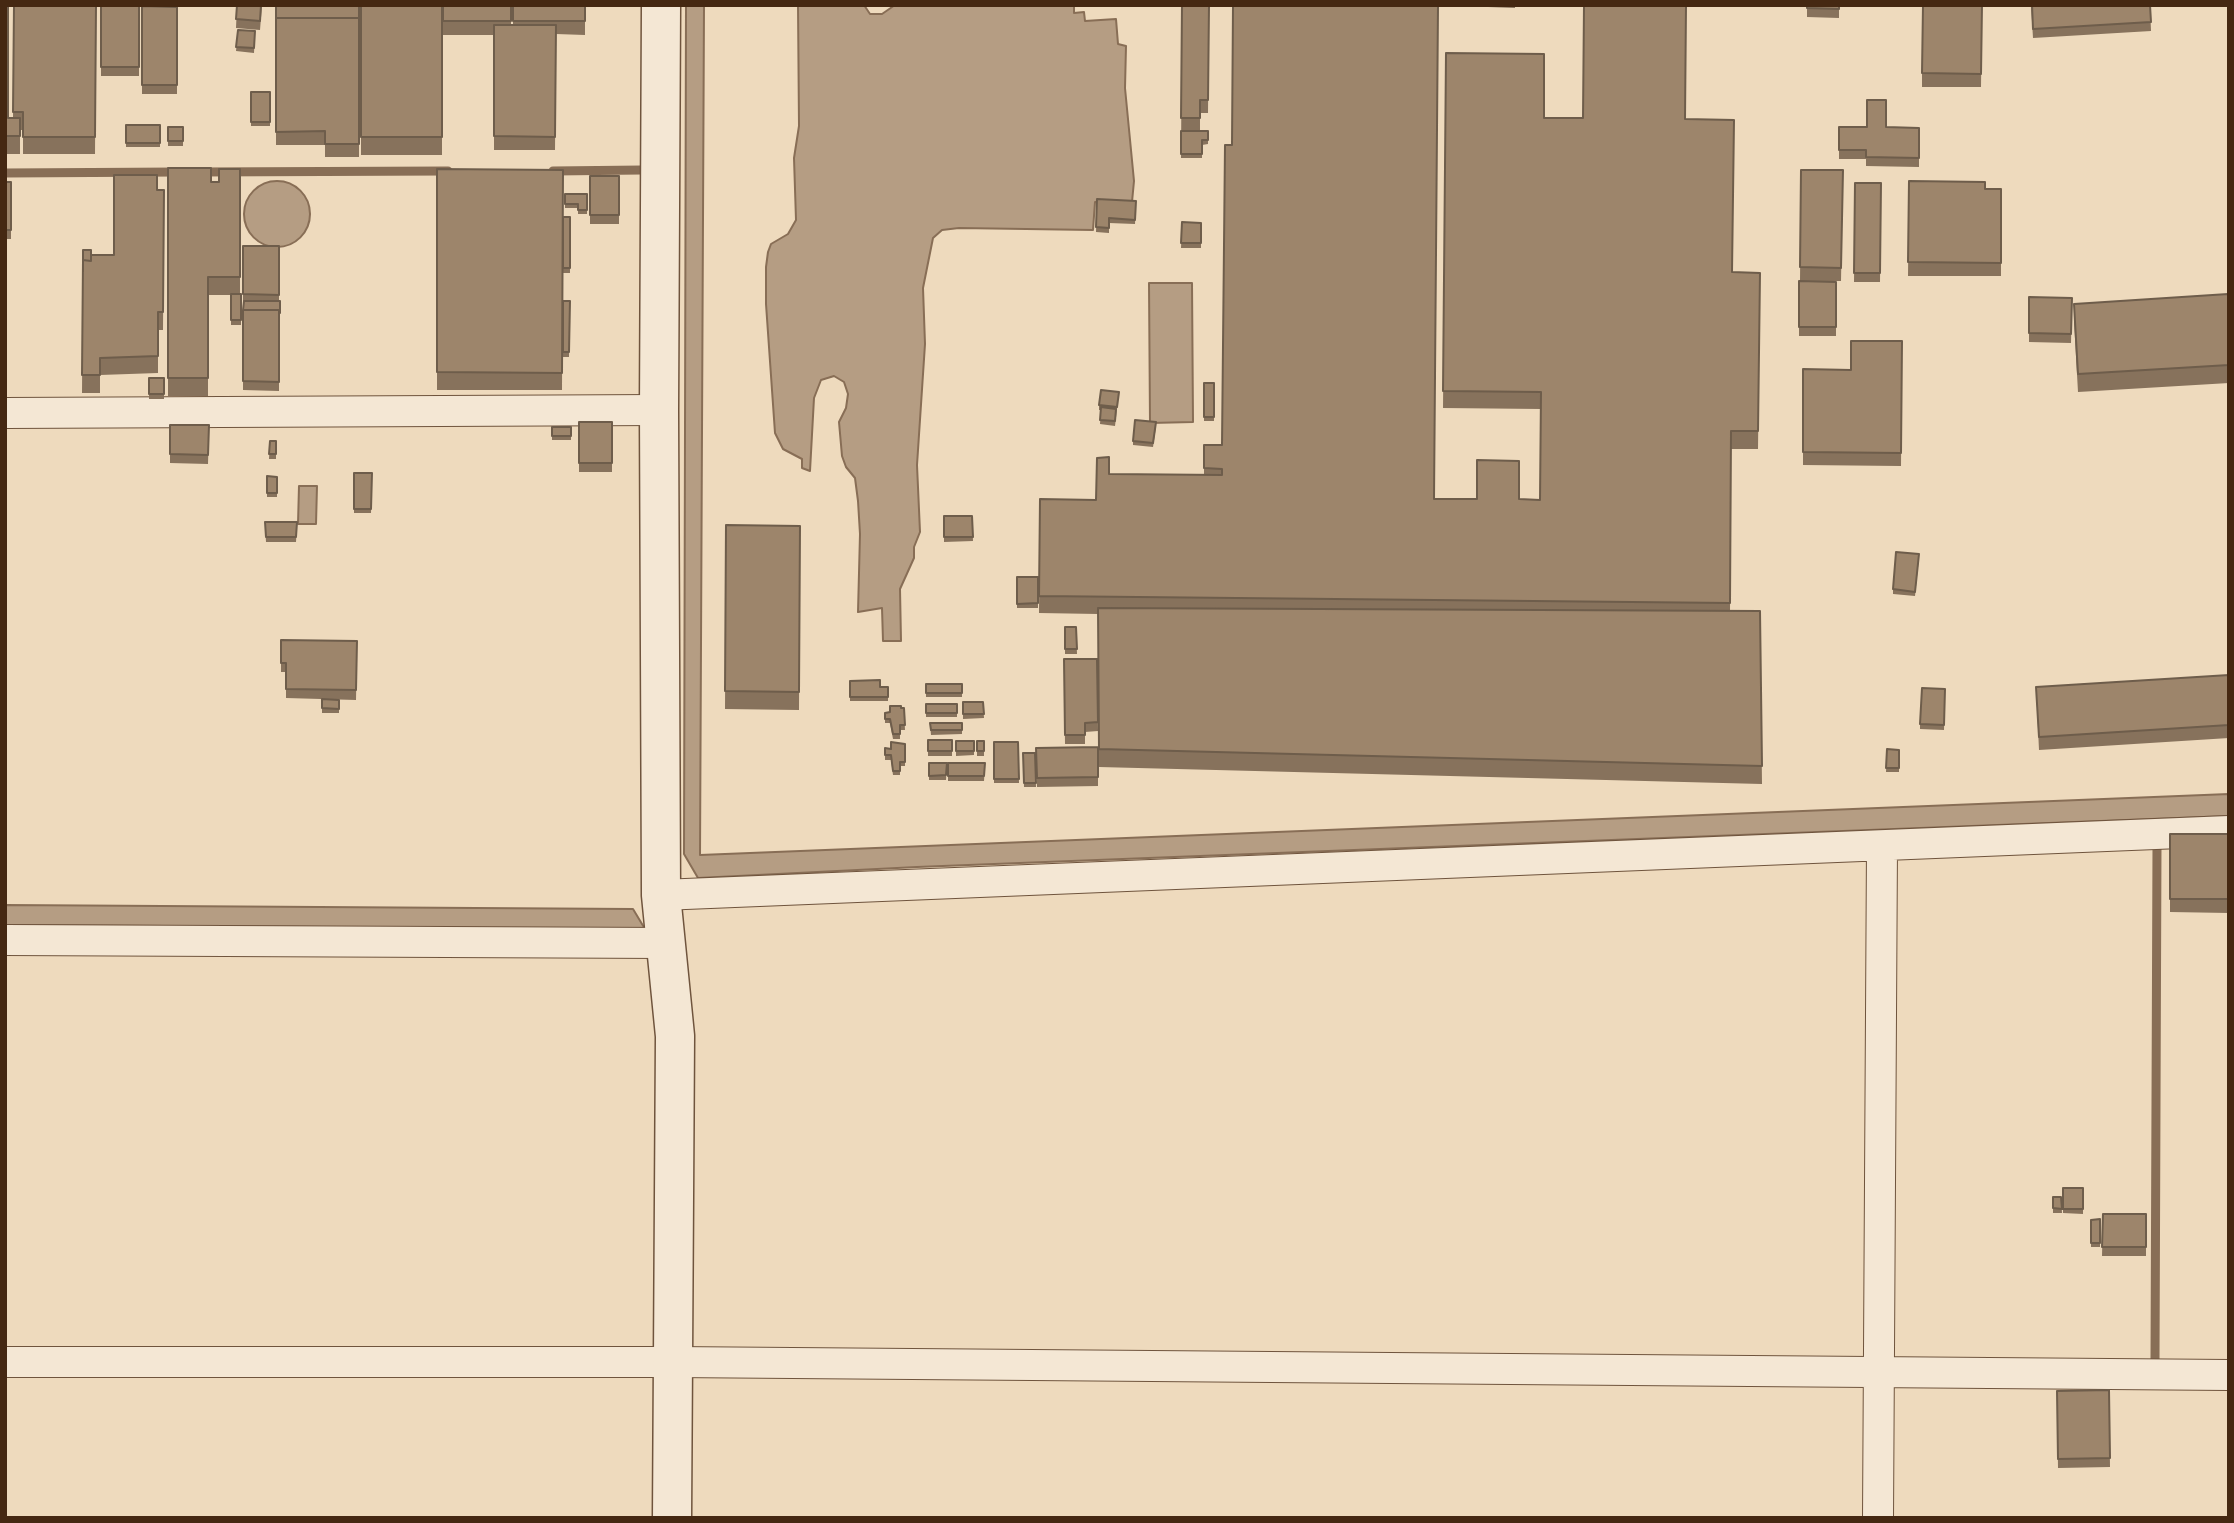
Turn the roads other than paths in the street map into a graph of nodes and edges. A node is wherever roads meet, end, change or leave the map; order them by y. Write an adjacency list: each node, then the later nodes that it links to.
1 (661, 5): 2 (street)
2 (659, 410): 3 (street); 6 (street)
3 (5, 413)
4 (2229, 831): 5 (street)
5 (1882, 846): 6 (street); 11 (street)
6 (661, 895): 8 (street)
7 (5, 940): 8 (street)
8 (666, 943): 10 (street)
9 (5, 1362): 10 (street)
10 (673, 1362): 11 (street); 13 (street)
11 (1879, 1373): 12 (street); 14 (street)
12 (2229, 1375)
13 (672, 1518)
14 (1878, 1518)

